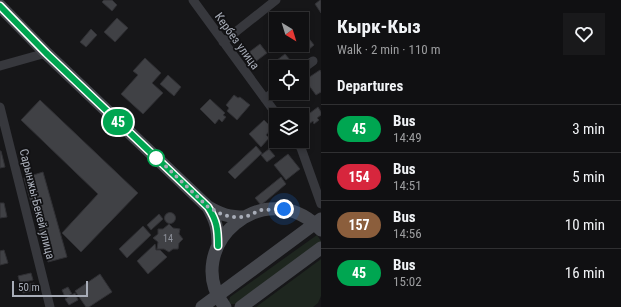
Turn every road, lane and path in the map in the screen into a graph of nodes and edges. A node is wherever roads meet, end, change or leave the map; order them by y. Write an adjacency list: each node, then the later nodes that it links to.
1 (193, 0): 4 (street, Кербез улица)
2 (276, 0): 4 (street)
3 (0, 6): 5 (main road)
4 (223, 42): 10 (street, Кербез улица)
5 (46, 53): 8 (street); 15 (main road)
6 (313, 60): 7 (street)
7 (309, 63)
8 (0, 66)
9 (269, 96): 10 (street)
10 (265, 99): 12 (street, Кербез улица)
11 (0, 107): 21 (street, Сарынжы-Бекей улица)
12 (272, 108)
13 (301, 148): 14 (street)
14 (321, 204)
15 (208, 207): 16 (main road); 18 (main road)
16 (245, 217): 17 (main road); 18 (main road)
17 (319, 224): 20 (main road)
18 (218, 246): 20 (main road)
19 (321, 248): 24 (main road)
20 (218, 295): 22 (main road); 23 (main road)
21 (50, 307)
22 (202, 307)
23 (225, 307)
24 (241, 307)

